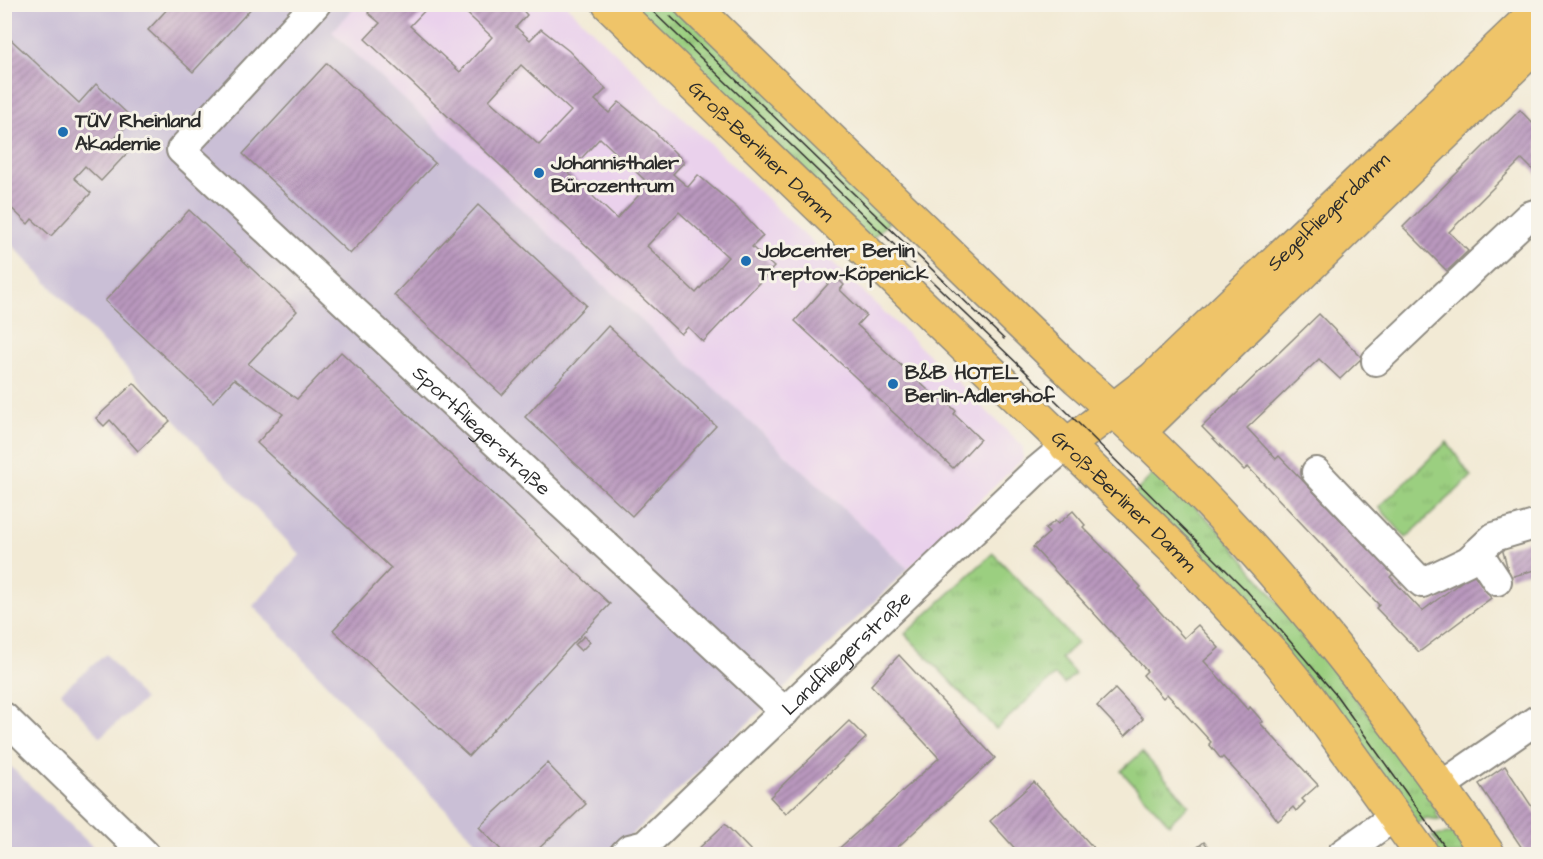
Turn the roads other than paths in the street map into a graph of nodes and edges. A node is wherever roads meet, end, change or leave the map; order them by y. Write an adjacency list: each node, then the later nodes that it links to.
1 (316, 4): 15 (street, Sportfliegerstraße)
2 (609, 4): 10 (main road, Groß-Berliner Damm)
3 (691, 4): 8 (main road)
4 (1539, 10): 8 (main road, Segelfliegerdamm)
5 (1539, 43): 9 (main road, Segelfliegerdamm)
6 (1539, 213): 7 (street)
7 (1377, 361)
8 (1114, 409): 9 (main road); 10 (main road, Segelfliegerdamm)
9 (1139, 432): 10 (main road); 18 (main road)
10 (1066, 446): 15 (street, Landfliegerstraße); 19 (main road, Groß-Berliner Damm)
11 (1316, 472): 13 (street)
12 (1539, 524): 13 (street)
13 (1478, 552): 14 (street)
14 (1497, 581)
15 (785, 712): 20 (street, Landfliegerstraße)
16 (4, 717): 21 (street)
17 (1539, 719): 18 (street)
18 (1441, 786): 24 (main road)
19 (1395, 816): 22 (street); 23 (main road, Groß-Berliner Damm)
20 (640, 851)
21 (145, 855)
22 (1342, 855)
23 (1422, 855)
24 (1488, 855)

